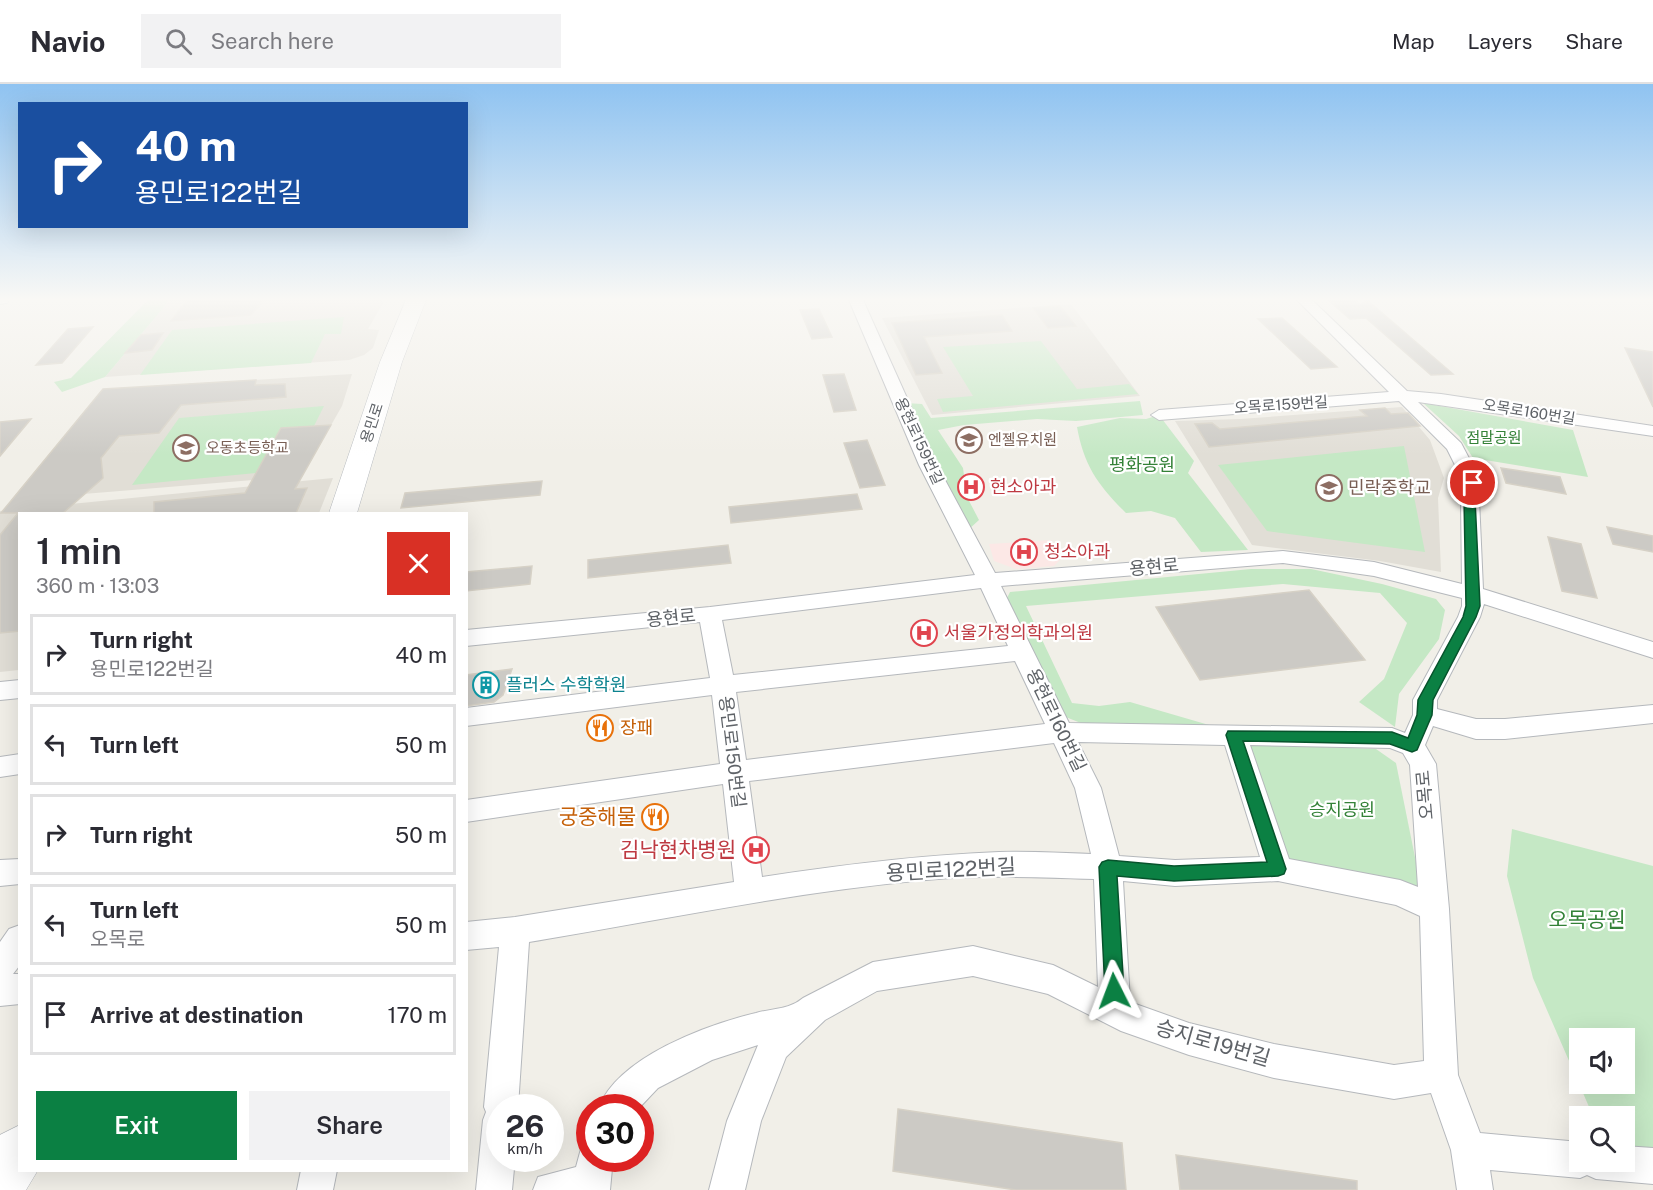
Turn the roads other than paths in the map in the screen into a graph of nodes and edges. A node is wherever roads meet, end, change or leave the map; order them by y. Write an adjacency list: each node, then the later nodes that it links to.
1 (395, 352): 7 (main road, 용민로)
2 (879, 352): 8 (street, 용현로159번길)
3 (1358, 352): 4 (street, 오목로)
4 (1404, 396): 5 (street, 오목로159번길); 6 (street, 오목로160번길); 9 (street, 오목로)
5 (1159, 415)
6 (1653, 431)
7 (343, 512)
8 (988, 579): 9 (street, 용현로); 10 (street, 용현로); 13 (street, 용현로160번길)
9 (1471, 593): 12 (street, 용현로); 18 (street, 오목로)
10 (710, 614): 11 (street, 용현로); 14 (street, 용민로150번길)
11 (468, 638)
12 (1653, 650)
13 (1024, 652): 14 (street); 20 (street, 용현로160번길)
14 (723, 685): 19 (street); 25 (street, 용민로150번길)
15 (18, 689): 16 (street)
16 (0, 691)
17 (1653, 714): 18 (street)
18 (1425, 715): 22 (street, 오목로)
19 (468, 717)
20 (1061, 732): 21 (street); 25 (street); 27 (street, 용현로160번길)
21 (1234, 735): 22 (street); 28 (street)
22 (1412, 746): 32 (street, 오목로)
23 (18, 764): 24 (street)
24 (0, 767)
25 (735, 772): 26 (street); 31 (street, 용민로150번길)
26 (468, 810)
27 (1108, 867): 28 (street, 용민로122번길); 31 (street, 용민로122번길); 39 (street, 용현로160번길)
28 (1278, 869): 32 (street, 용민로122번길)
29 (18, 871): 30 (street)
30 (0, 873)
31 (750, 892): 33 (street, 용민로122번길)
32 (1434, 909): 41 (street, 오목로)
33 (515, 931): 34 (street, 용민로122번길); 42 (street)
34 (468, 936)
35 (18, 942): 36 (street)
36 (0, 968)
37 (18, 989): 38 (street)
38 (0, 991)
39 (1115, 1012): 40 (street, 승지로19번길); 41 (street, 승지로19번길)
40 (801, 1022): 43 (street); 56 (street, 승지로19번길)
41 (1441, 1075): 44 (street, 오목로)
42 (502, 1094)
43 (629, 1094)
44 (1469, 1150): 46 (street); 57 (street, 오목로)
45 (18, 1154): 52 (main road)
46 (1569, 1159)
47 (1635, 1164): 48 (street)
48 (1653, 1166)
49 (319, 1172): 53 (street)
50 (496, 1172): 54 (street)
51 (593, 1177): 55 (street)
52 (0, 1182)
53 (315, 1190)
54 (494, 1190)
55 (551, 1190)
56 (727, 1190)
57 (1474, 1190)

